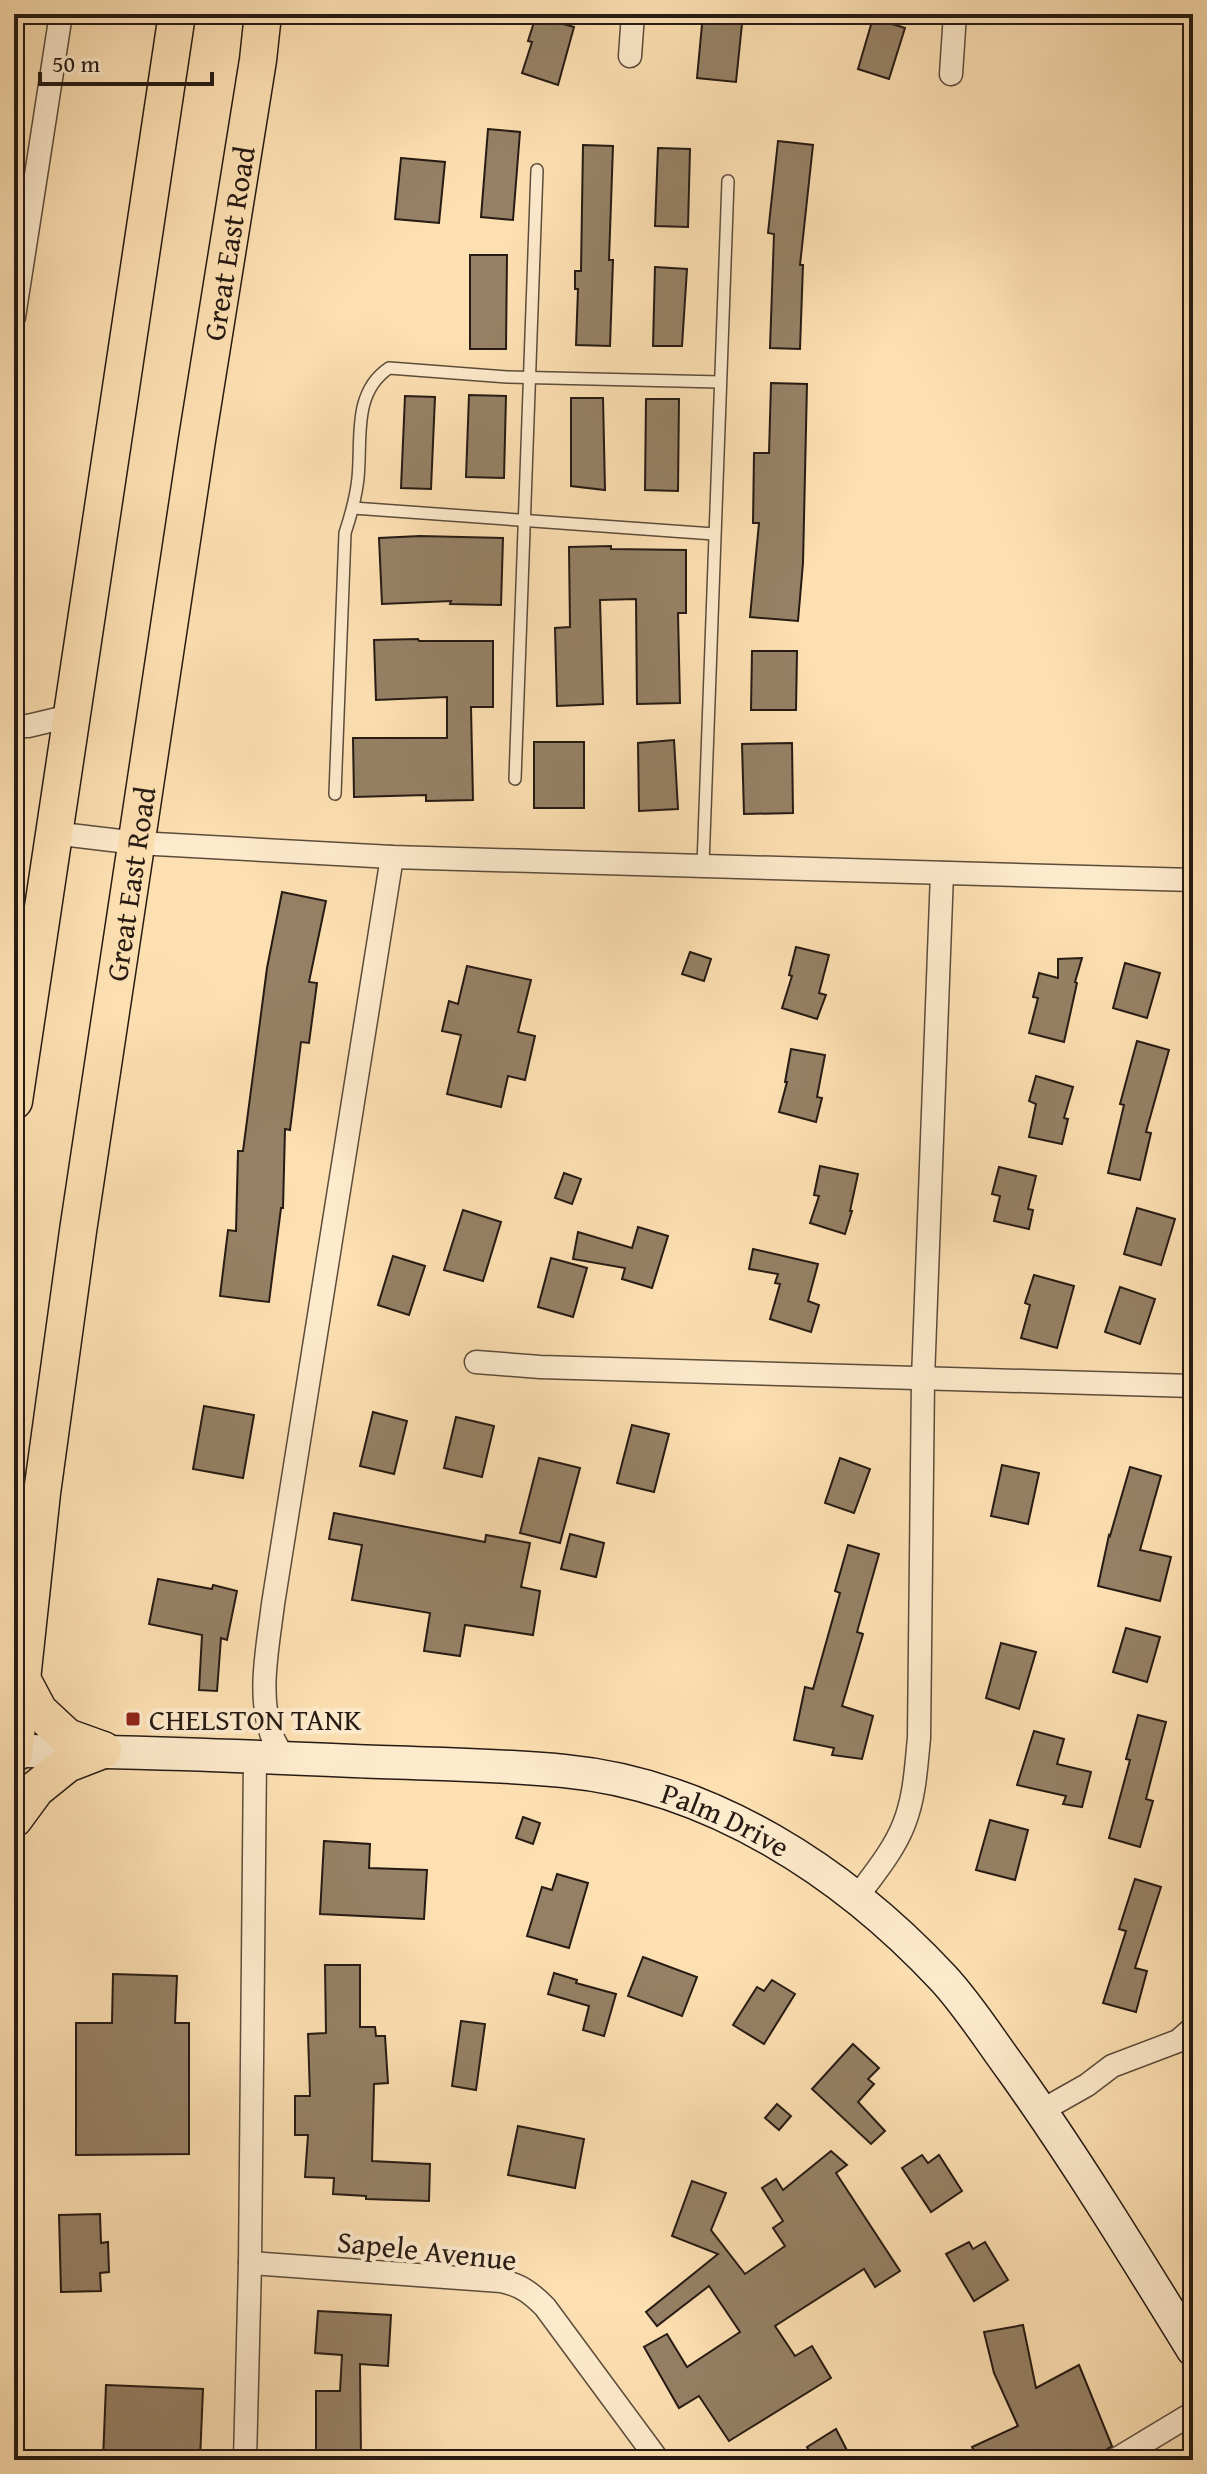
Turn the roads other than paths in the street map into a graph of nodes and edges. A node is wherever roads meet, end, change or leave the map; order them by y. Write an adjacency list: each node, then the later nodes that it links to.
1 (61, 14): 10 (street)
2 (177, 14): 16 (main road)
3 (263, 14): 21 (main road, Great East Road)
4 (633, 14): 6 (street)
5 (955, 14): 7 (street)
6 (630, 56)
7 (951, 74)
8 (537, 170): 11 (lane)
9 (728, 181): 12 (lane)
10 (14, 317)
11 (529, 377): 12 (lane); 13 (lane); 14 (lane)
12 (720, 382): 15 (lane)
13 (353, 508): 14 (lane); 19 (lane)
14 (525, 519): 15 (lane); 18 (lane)
15 (714, 534): 23 (lane)
16 (70, 716): 17 (street); 20 (main road)
17 (14, 726)
18 (515, 779)
19 (335, 794)
20 (53, 833): 21 (street); 26 (main road)
21 (137, 843): 22 (street); 31 (main road, Great East Road)
22 (392, 857): 23 (street); 34 (street)
23 (703, 865): 24 (street)
24 (942, 873): 25 (street); 29 (street)
25 (1193, 880)
26 (19, 1031): 27 (main road)
27 (14, 1101)
28 (476, 1362): 29 (street)
29 (923, 1379): 30 (street); 36 (street)
30 (1193, 1386)
31 (21, 1677): 32 (main road); 33 (main road, Great East Road)
32 (103, 1750): 33 (street, Palm Drive); 34 (street, Palm Drive); 35 (main road)
33 (14, 1752)
34 (269, 1758): 36 (street, Palm Drive); 39 (street)
35 (14, 1819)
36 (857, 1897): 38 (street, Palm Drive)
37 (1193, 2028): 38 (street)
38 (1041, 2111): 40 (street, Palm Drive)
39 (250, 2263): 42 (street); 43 (street, Sapele Avenue)
40 (1193, 2350)
41 (1193, 2413): 44 (street)
42 (245, 2460)
43 (658, 2460)
44 (1115, 2460)

